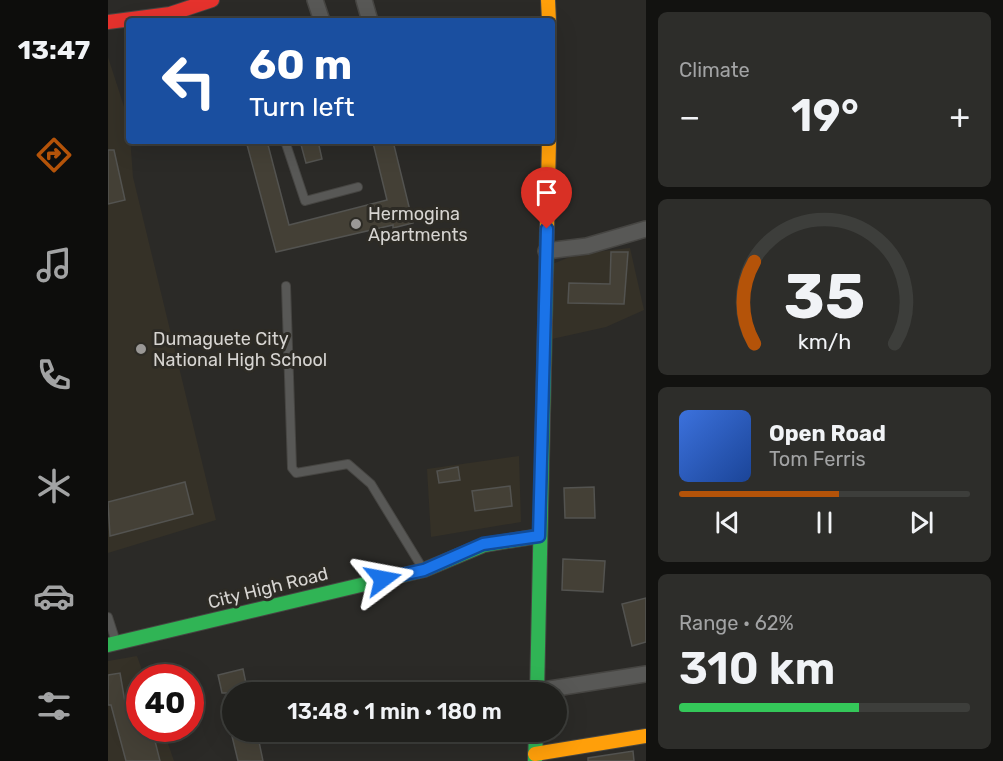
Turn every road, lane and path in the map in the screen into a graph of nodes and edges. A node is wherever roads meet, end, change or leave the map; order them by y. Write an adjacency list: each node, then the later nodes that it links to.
1 (212, 0): 5 (street)
2 (315, 0): 6 (street)
3 (364, 0): 7 (street)
4 (548, 0): 8 (street)
5 (139, 18)
6 (321, 18)
7 (369, 18)
8 (549, 18)
9 (126, 20): 10 (street)
10 (108, 22)
11 (286, 144): 13 (lane)
12 (549, 144): 15 (street)
13 (358, 187)
14 (646, 229): 15 (street)
15 (546, 251): 17 (street)
16 (286, 286): 18 (lane)
17 (539, 536): 18 (street, City High Road); 22 (street)
18 (424, 570): 20 (street, City High Road)
19 (108, 617): 20 (lane)
20 (112, 645)
21 (646, 674): 23 (street)
22 (537, 682)
23 (567, 687)
24 (646, 736): 26 (street)
25 (536, 742): 26 (street)
26 (535, 757)

